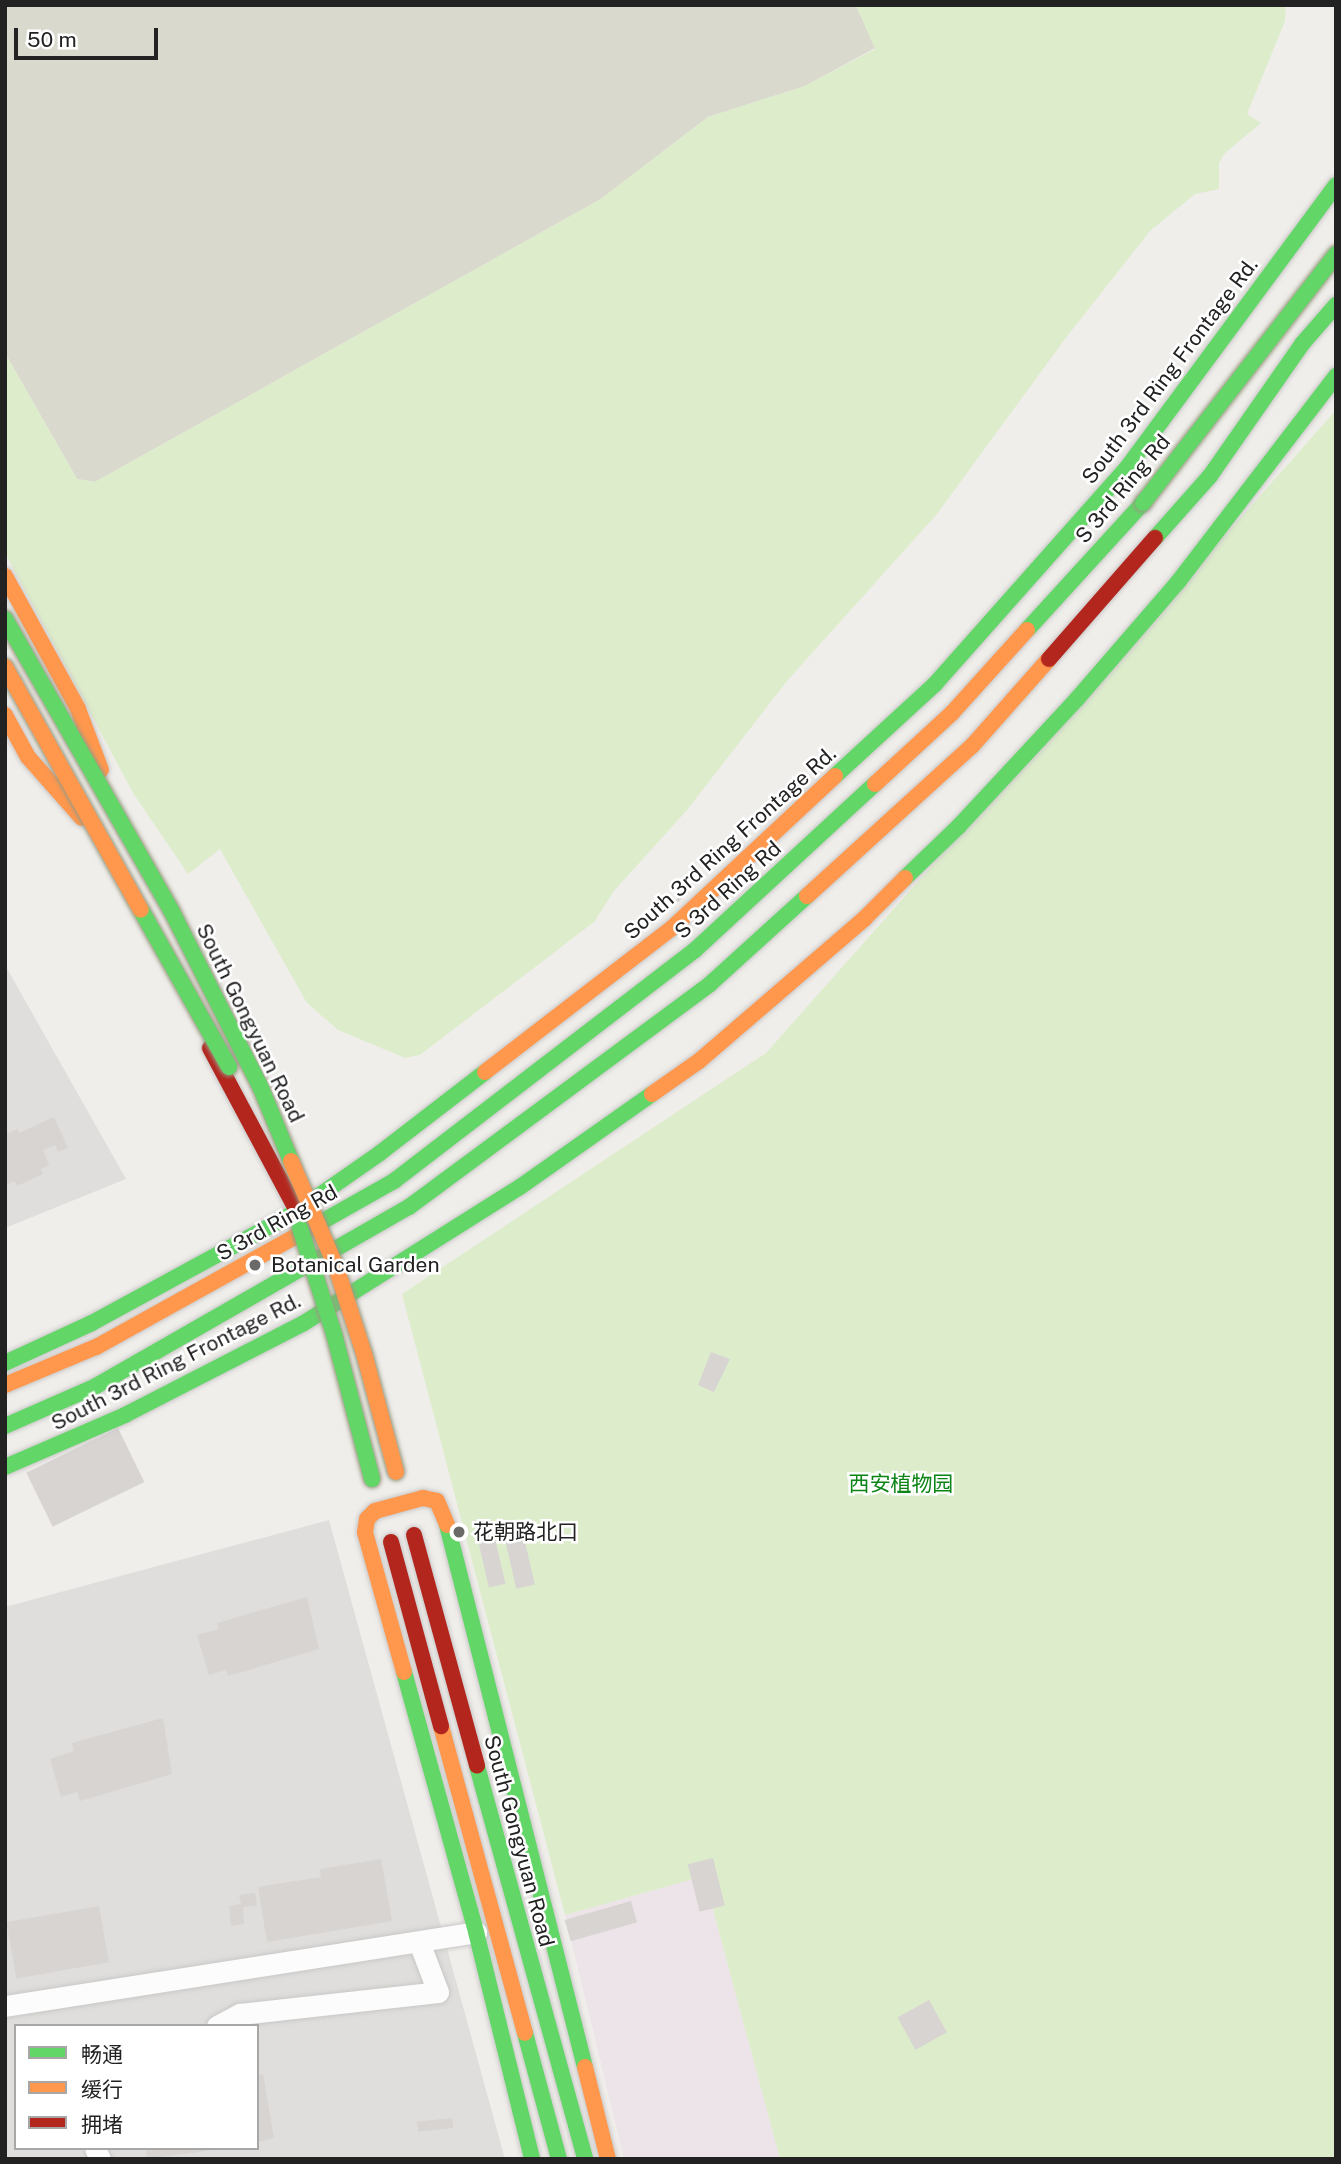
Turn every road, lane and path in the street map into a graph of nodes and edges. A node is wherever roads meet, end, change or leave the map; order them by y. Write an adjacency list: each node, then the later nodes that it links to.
1 (1336, 186): 9 (main road, South 3rd Ring Frontage Rd.)
2 (1336, 254): 12 (main road, S 3rd Ring Rd, bridge)
3 (1336, 305): 13 (main road)
4 (1336, 376): 14 (main road, South 3rd Ring Frontage Rd.)
5 (5, 576): 9 (main road)
6 (5, 619): 15 (main road, South Gongyuan Road, bridge)
7 (5, 667): 16 (main road, South Gongyuan Road, bridge)
8 (5, 715): 10 (main road)
9 (316, 1199): 10 (main road, South 3rd Ring Frontage Rd.)
10 (297, 1211): 11 (main road, South 3rd Ring Frontage Rd.)
11 (5, 1363)
12 (5, 1385)
13 (5, 1426)
14 (5, 1467)
15 (396, 1472)
16 (372, 1479)
17 (414, 1535): 25 (main road, South Gongyuan Road)
18 (391, 1542): 24 (main road, South Gongyuan Road)
19 (476, 1932): 20 (street); 23 (main road); 26 (main road)
20 (419, 1942): 21 (street); 22 (street)
21 (5, 2006)
22 (221, 2024)
23 (532, 2159)
24 (559, 2159)
25 (585, 2159)
26 (608, 2159)

